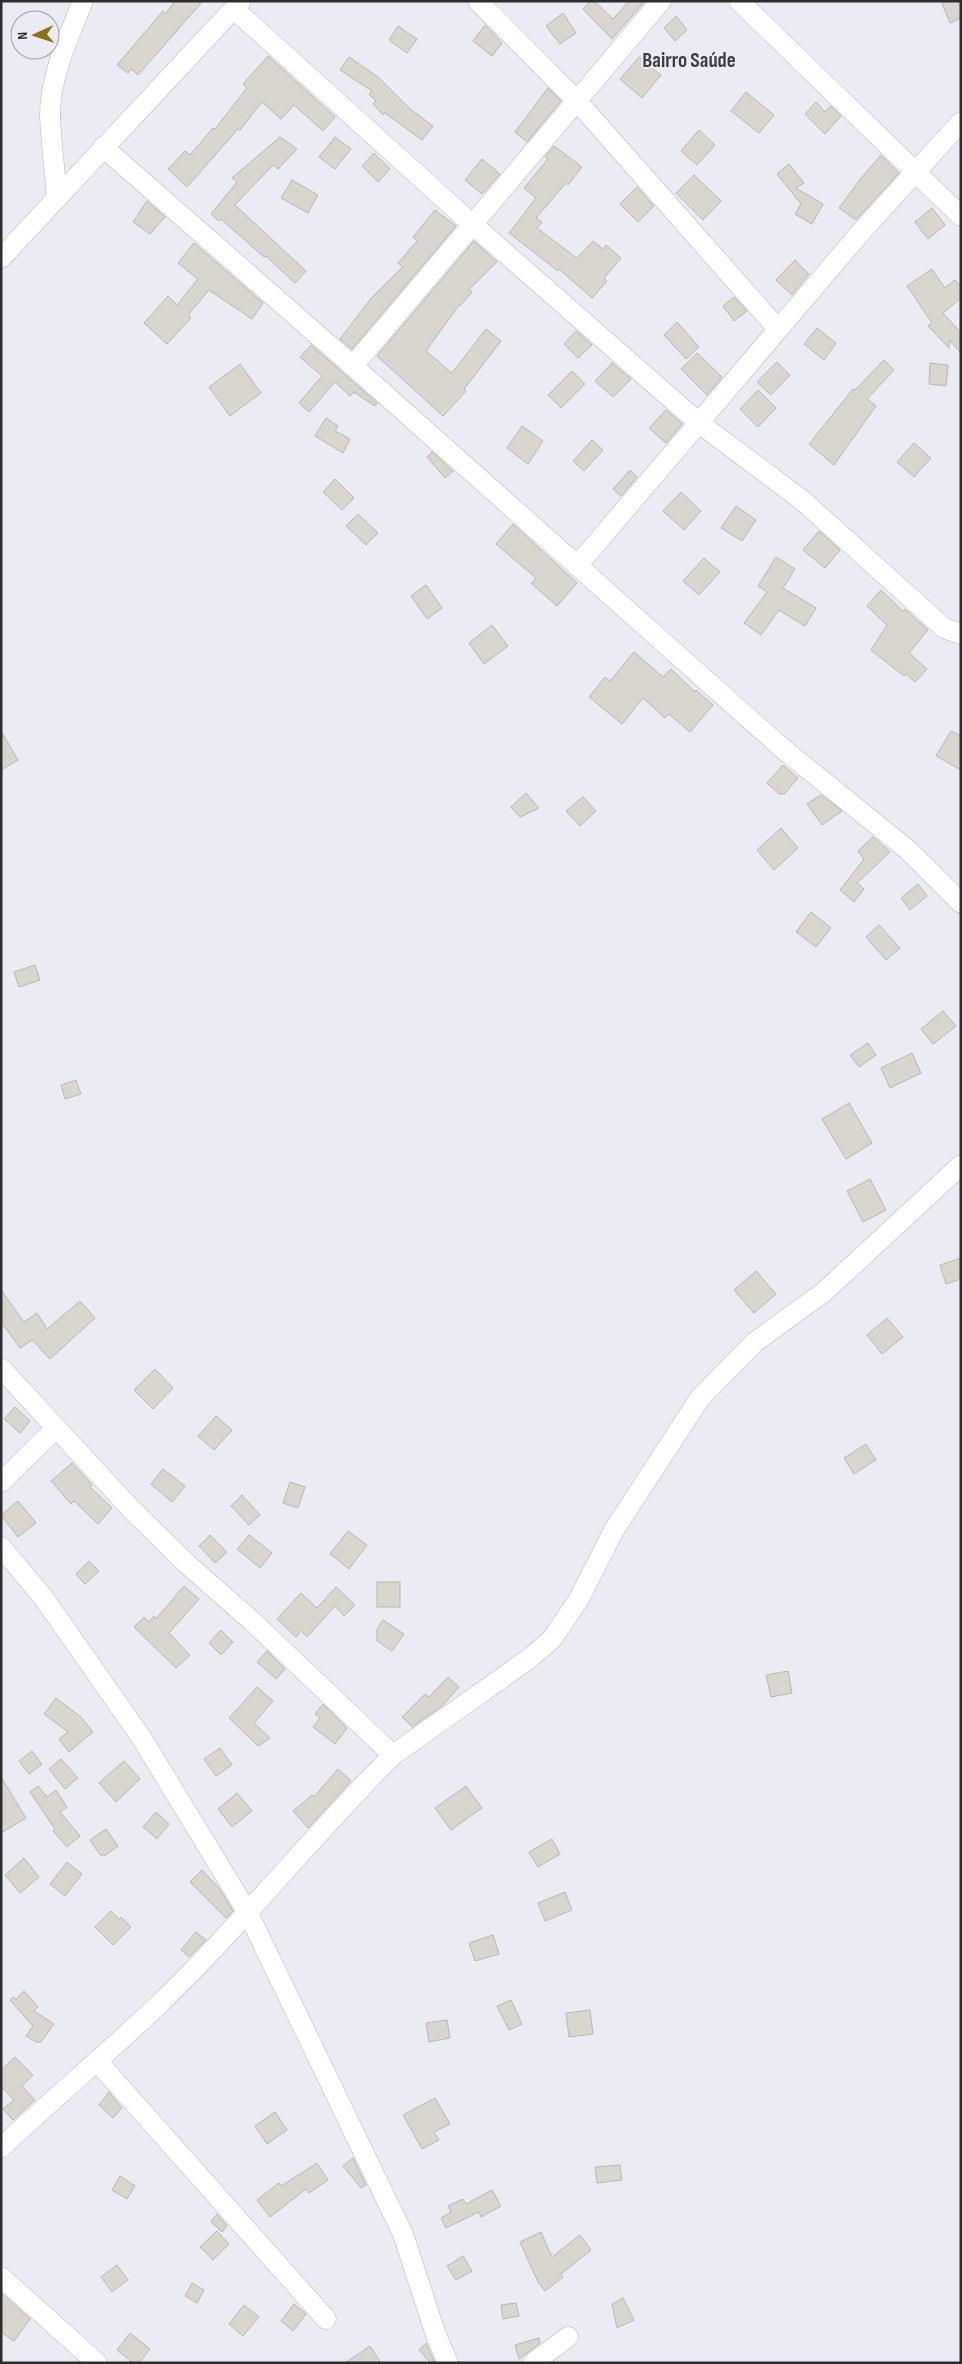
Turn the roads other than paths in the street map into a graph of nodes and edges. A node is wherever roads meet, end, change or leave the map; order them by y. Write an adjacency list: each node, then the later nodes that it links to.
1 (83, 1): 10 (street)
2 (478, 1): 6 (street)
3 (661, 1): 6 (street)
4 (740, 1): 9 (street)
5 (238, 5): 8 (street); 12 (street)
6 (577, 101): 12 (street); 14 (street)
7 (961, 122): 9 (street)
8 (103, 147): 10 (street); 15 (street)
9 (916, 171): 11 (street); 14 (street)
10 (57, 199): 13 (street)
11 (961, 216)
12 (472, 224): 15 (street); 16 (street)
13 (1, 258)
14 (778, 329): 16 (street)
15 (354, 366): 17 (street)
16 (699, 423): 17 (street); 18 (street)
17 (577, 566): 19 (street)
18 (961, 634)
19 (961, 903)
20 (961, 1164): 25 (street)
21 (1, 1368): 22 (street)
22 (56, 1428): 23 (street); 25 (street)
23 (1, 1482)
24 (1, 1547): 26 (street)
25 (393, 1755): 26 (street)
26 (248, 1913): 27 (street); 33 (street)
27 (96, 2061): 28 (street); 30 (street)
28 (1, 2148)
29 (1, 2277): 32 (street)
30 (326, 2319)
31 (568, 2337): 34 (street)
32 (97, 2363)
33 (448, 2363)
34 (533, 2363)

